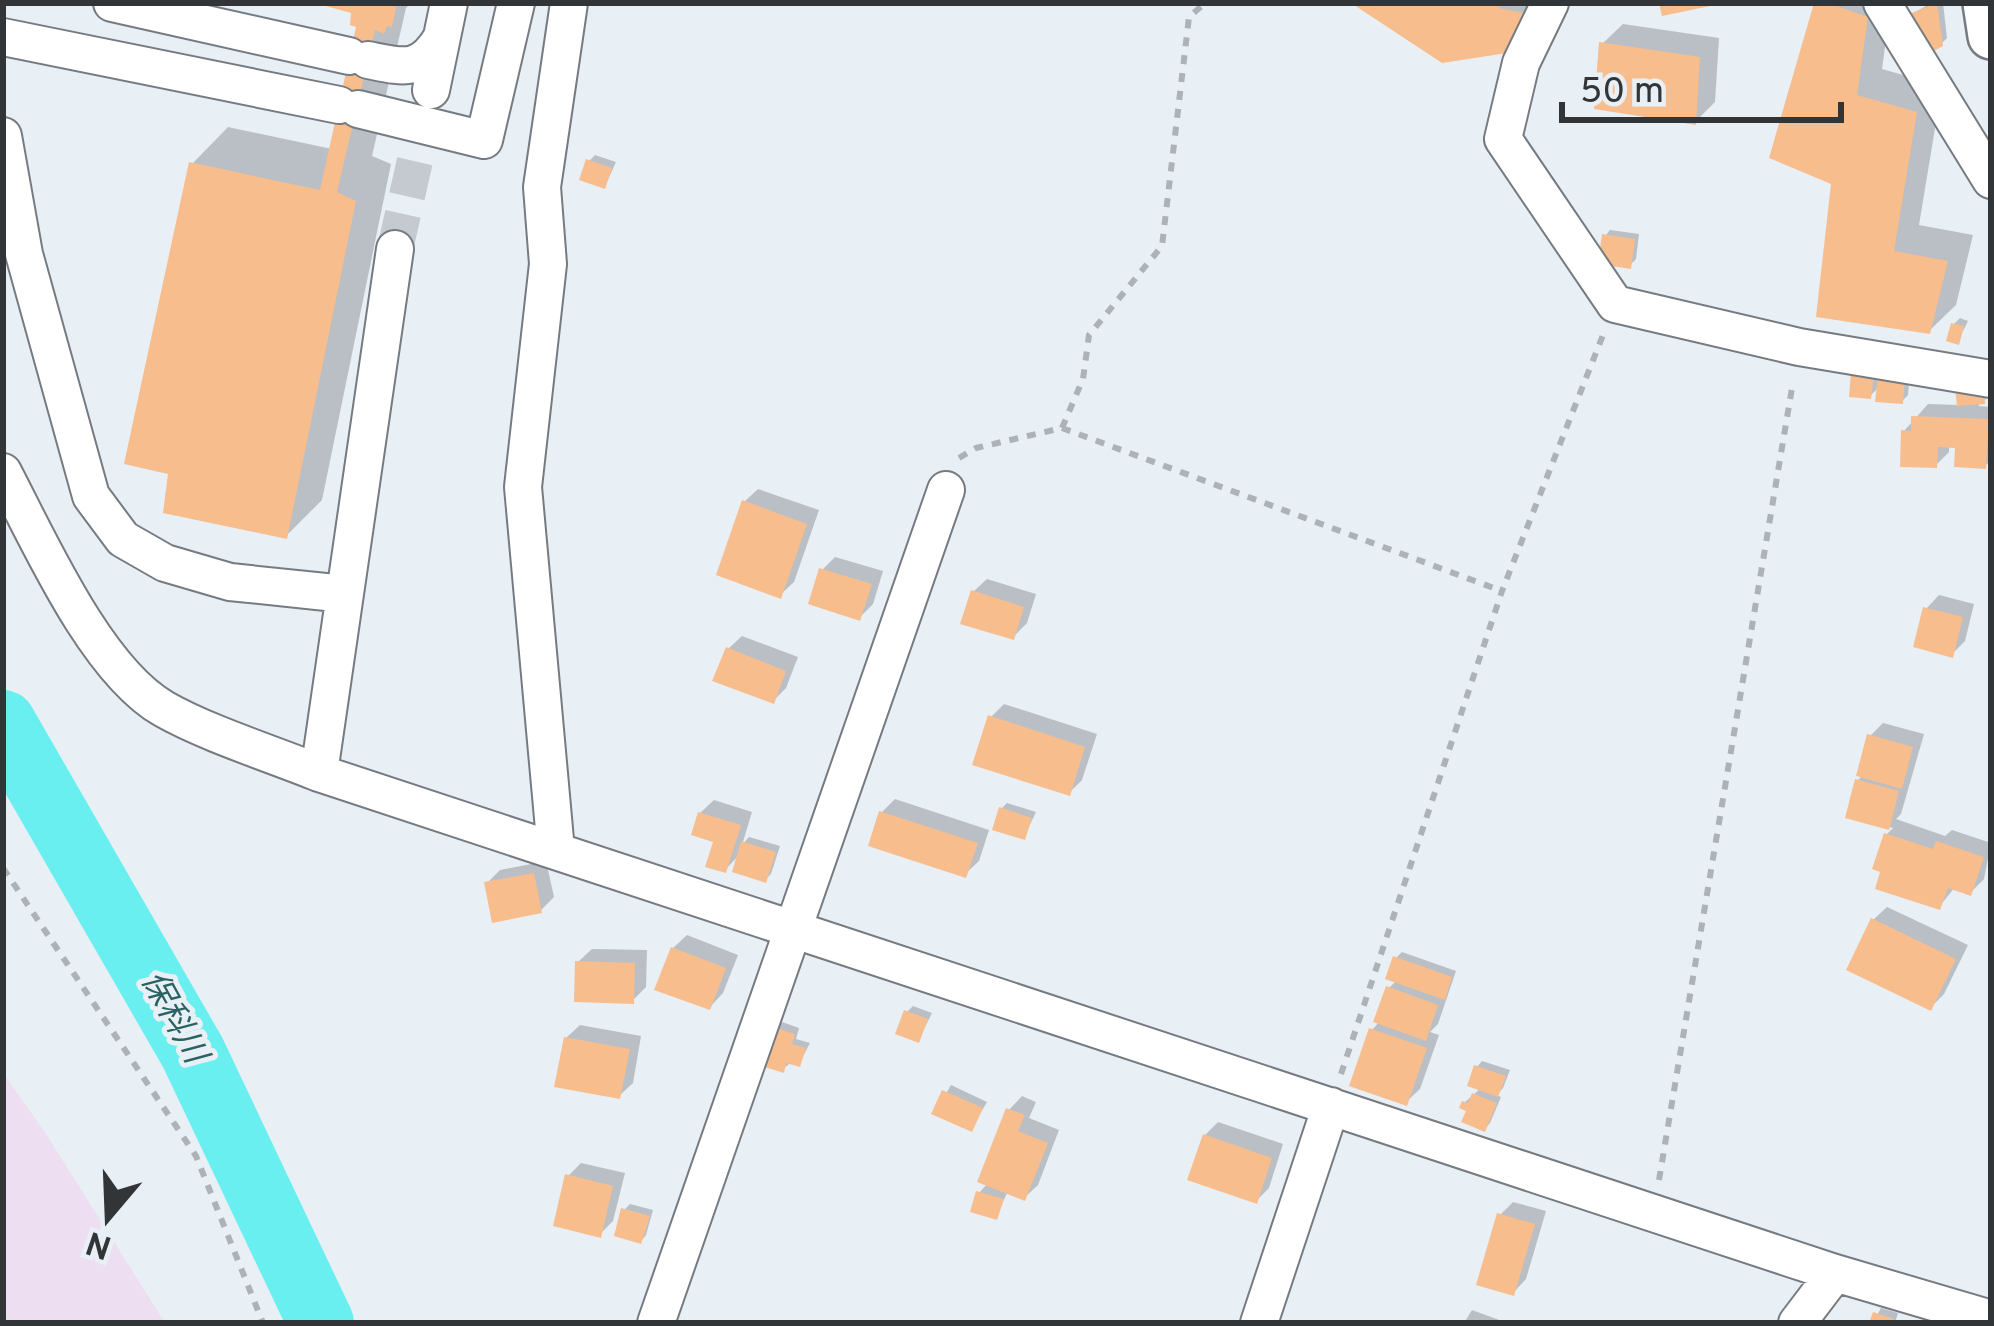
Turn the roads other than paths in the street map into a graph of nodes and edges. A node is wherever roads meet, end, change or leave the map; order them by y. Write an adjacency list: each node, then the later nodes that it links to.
1 (112, 3): 10 (street)
2 (449, 3): 10 (street)
3 (516, 3): 9 (street)
4 (569, 3): 20 (street)
5 (1550, 3): 15 (street)
6 (1882, 3): 13 (street)
7 (1986, 3): 8 (main road)
8 (1991, 36)
9 (3, 37)
10 (441, 40): 11 (street)
11 (430, 90)
12 (3, 136): 18 (street)
13 (1991, 180)
14 (395, 249): 18 (street)
15 (1991, 379)
16 (3, 472): 19 (street)
17 (946, 490): 21 (street)
18 (345, 594): 19 (street)
19 (319, 773): 20 (street)
20 (556, 851): 21 (street)
21 (791, 929): 22 (street); 25 (street)
22 (1330, 1106): 23 (street); 26 (street)
23 (1835, 1273): 24 (street); 27 (street)
24 (1991, 1319)
25 (656, 1323)
26 (1258, 1323)
27 (1798, 1323)

